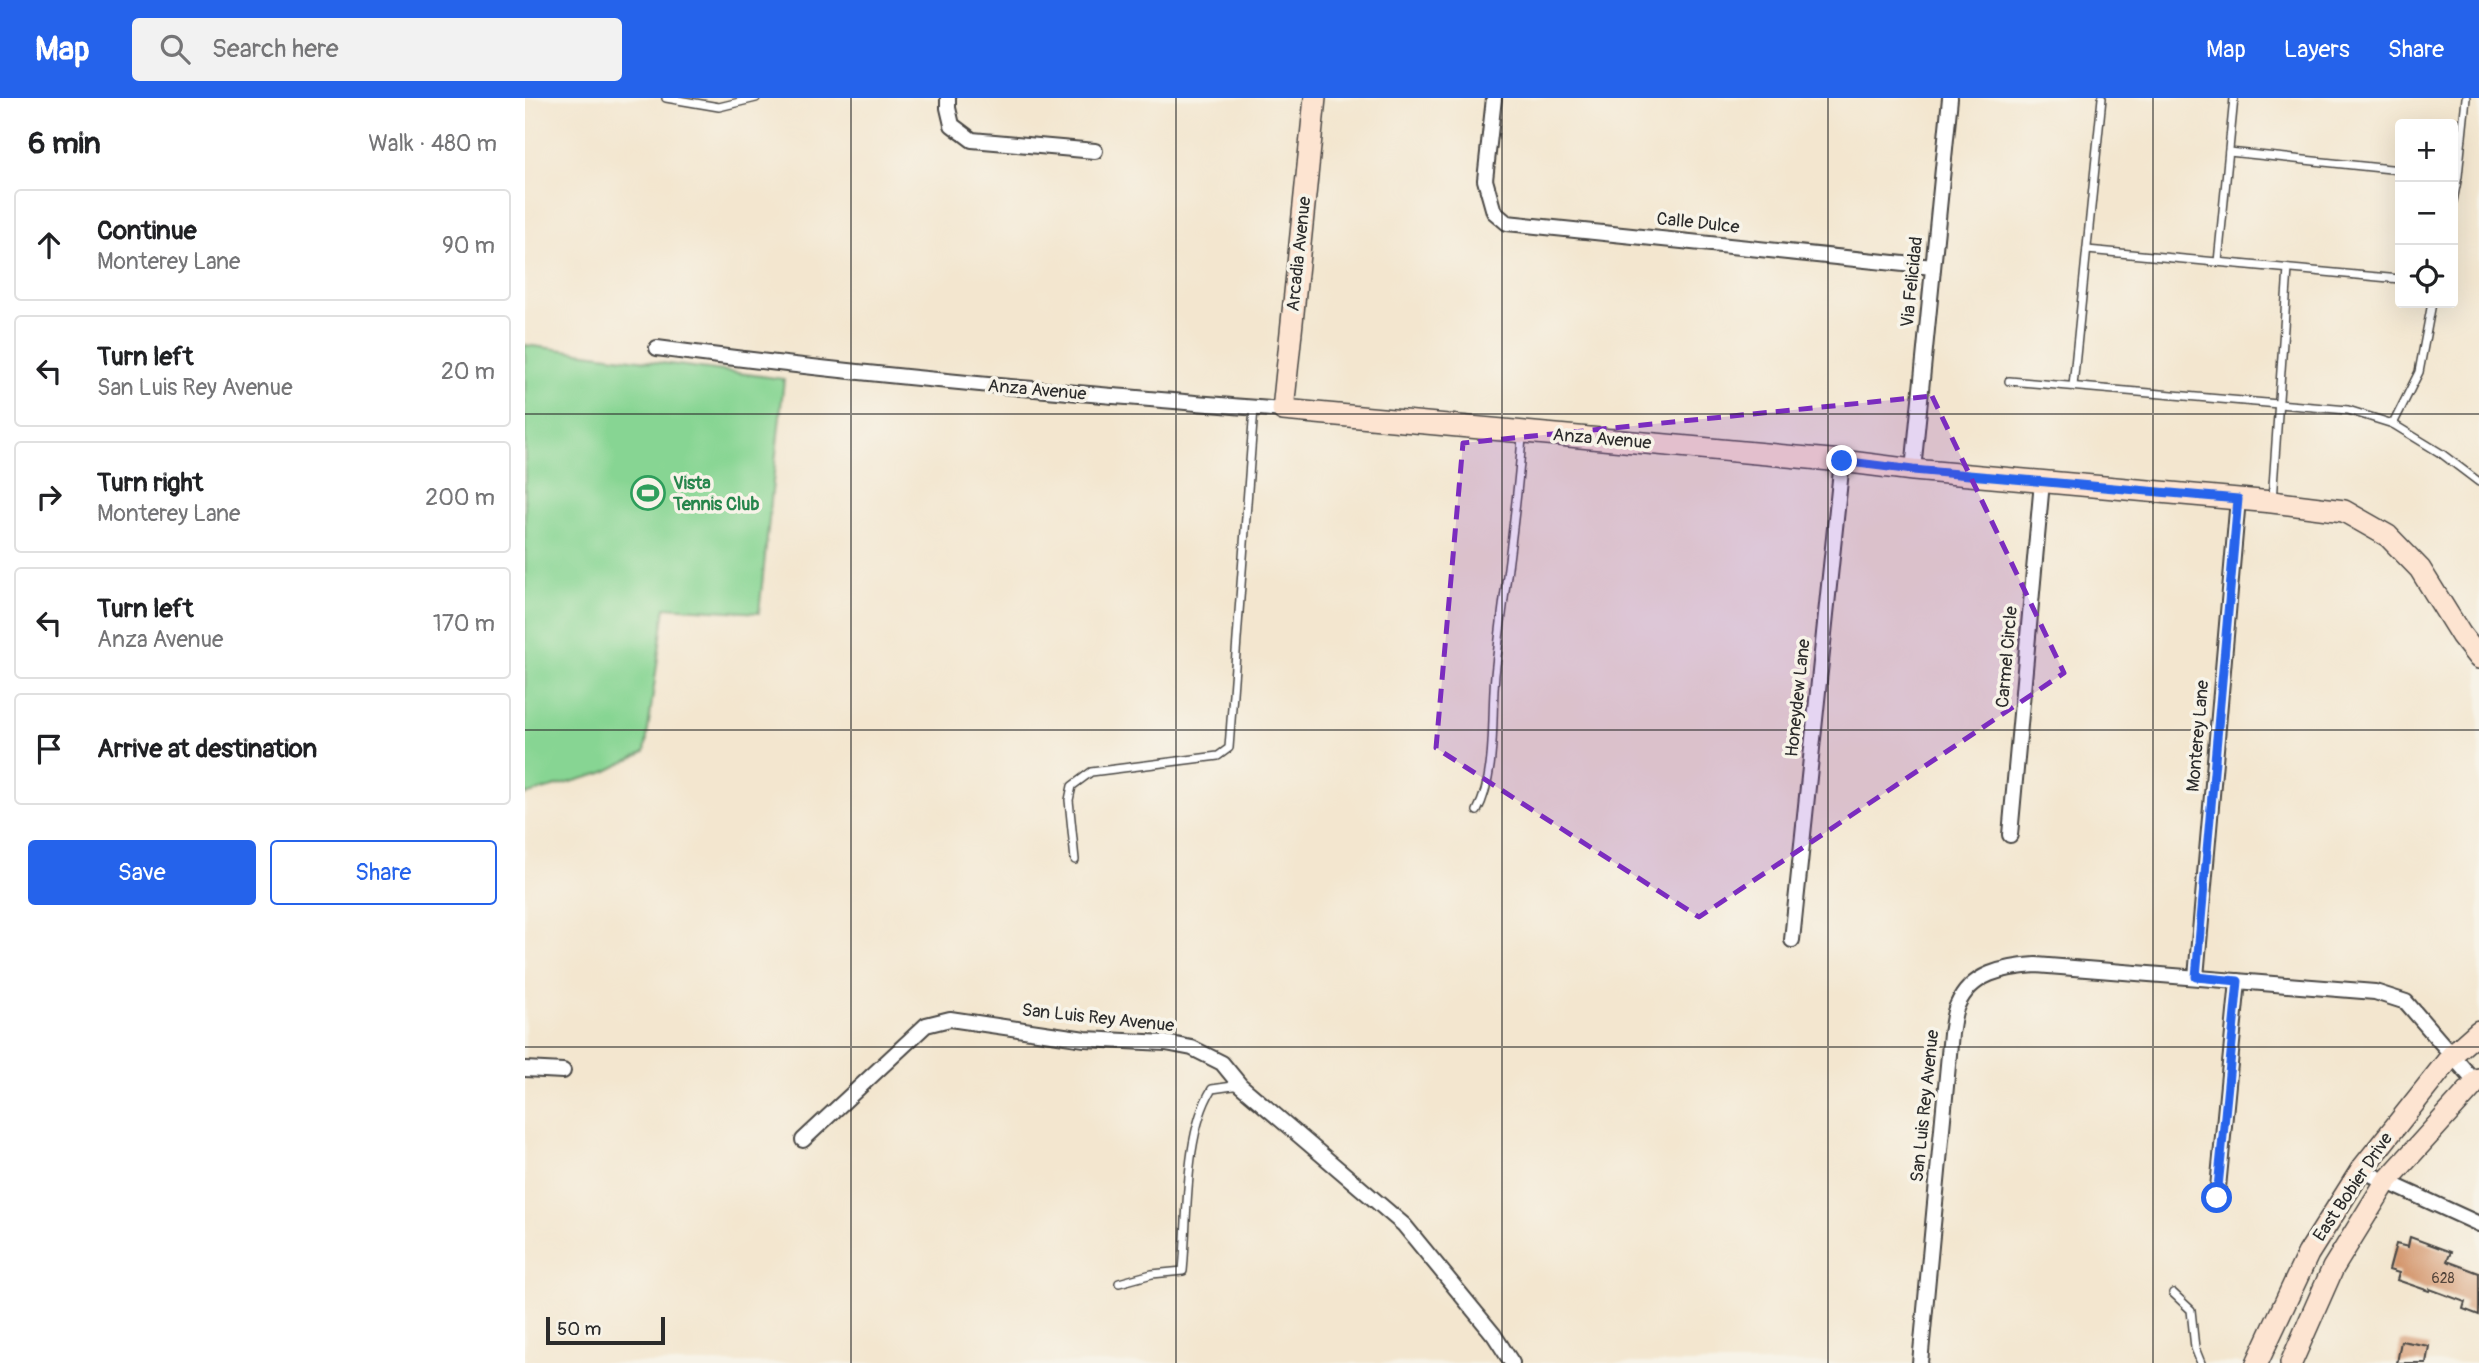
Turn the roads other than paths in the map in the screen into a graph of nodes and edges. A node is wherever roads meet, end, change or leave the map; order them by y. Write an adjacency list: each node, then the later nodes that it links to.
1 (666, 98): 2 (lane)
2 (756, 98)
3 (949, 98): 10 (street)
4 (1315, 98): 25 (street, Arcadia Avenue)
5 (1494, 98): 16 (street, Calle Dulce)
6 (1950, 98): 16 (street, Via Felicidad)
7 (2102, 98): 14 (lane)
8 (2234, 98): 11 (lane)
9 (2466, 98): 12 (lane)
10 (1095, 151)
11 (2229, 152): 13 (lane); 15 (lane)
12 (2458, 154)
13 (2395, 169)
14 (2087, 250): 15 (lane); 22 (lane)
15 (2218, 262): 17 (lane)
16 (1933, 267): 29 (street, Via Felicidad)
17 (2288, 268): 18 (lane); 23 (lane)
18 (2395, 279)
19 (2432, 308): 26 (lane)
20 (657, 348): 24 (street, Anza Avenue)
21 (2009, 381): 22 (lane)
22 (2073, 386): 23 (lane)
23 (2279, 404): 26 (lane); 33 (lane)
24 (1254, 408): 25 (street, Anza Avenue); 37 (lane)
25 (1283, 410): 27 (street, Anza Avenue)
26 (2393, 424): 31 (lane)
27 (1523, 432): 28 (street, Anza Avenue); 35 (lane)
28 (1842, 461): 29 (street, Anza Avenue); 38 (street, Honeydew Lane)
29 (1913, 470): 30 (street, Anza Avenue)
30 (2042, 482): 32 (street, Anza Avenue); 36 (street, Carmel Circle)
31 (2479, 482)
32 (2238, 499): 33 (street, Anza Avenue); 39 (street, Monterey Lane)
33 (2272, 502): 34 (street, Anza Avenue)
34 (2479, 658)
35 (1477, 811)
36 (2010, 835)
37 (1076, 860)
38 (1792, 940)
39 (2196, 977): 40 (street, San Luis Rey Avenue); 55 (street, San Luis Rey Avenue)
40 (2238, 981): 42 (street, San Luis Rey Avenue); 50 (street)
41 (2479, 1031): 42 (street, East Bobier Drive)
42 (2453, 1054): 45 (street, San Luis Rey Avenue); 48 (street, East Bobier Drive)
43 (525, 1069): 44 (street)
44 (563, 1071)
45 (2477, 1081): 49 (street, East Bobier Drive)
46 (1240, 1084): 47 (street, San Luis Rey Avenue); 52 (lane); 54 (street, San Luis Rey Avenue)
47 (803, 1140)
48 (2361, 1170): 49 (street); 57 (street, East Bobier Drive)
49 (2386, 1182): 51 (street); 58 (street, East Bobier Drive)
50 (2217, 1198)
51 (2479, 1224)
52 (1119, 1283)
53 (2173, 1293): 56 (lane)
54 (1512, 1363)
55 (1920, 1363)
56 (2201, 1363)
57 (2257, 1363)
58 (2291, 1363)

